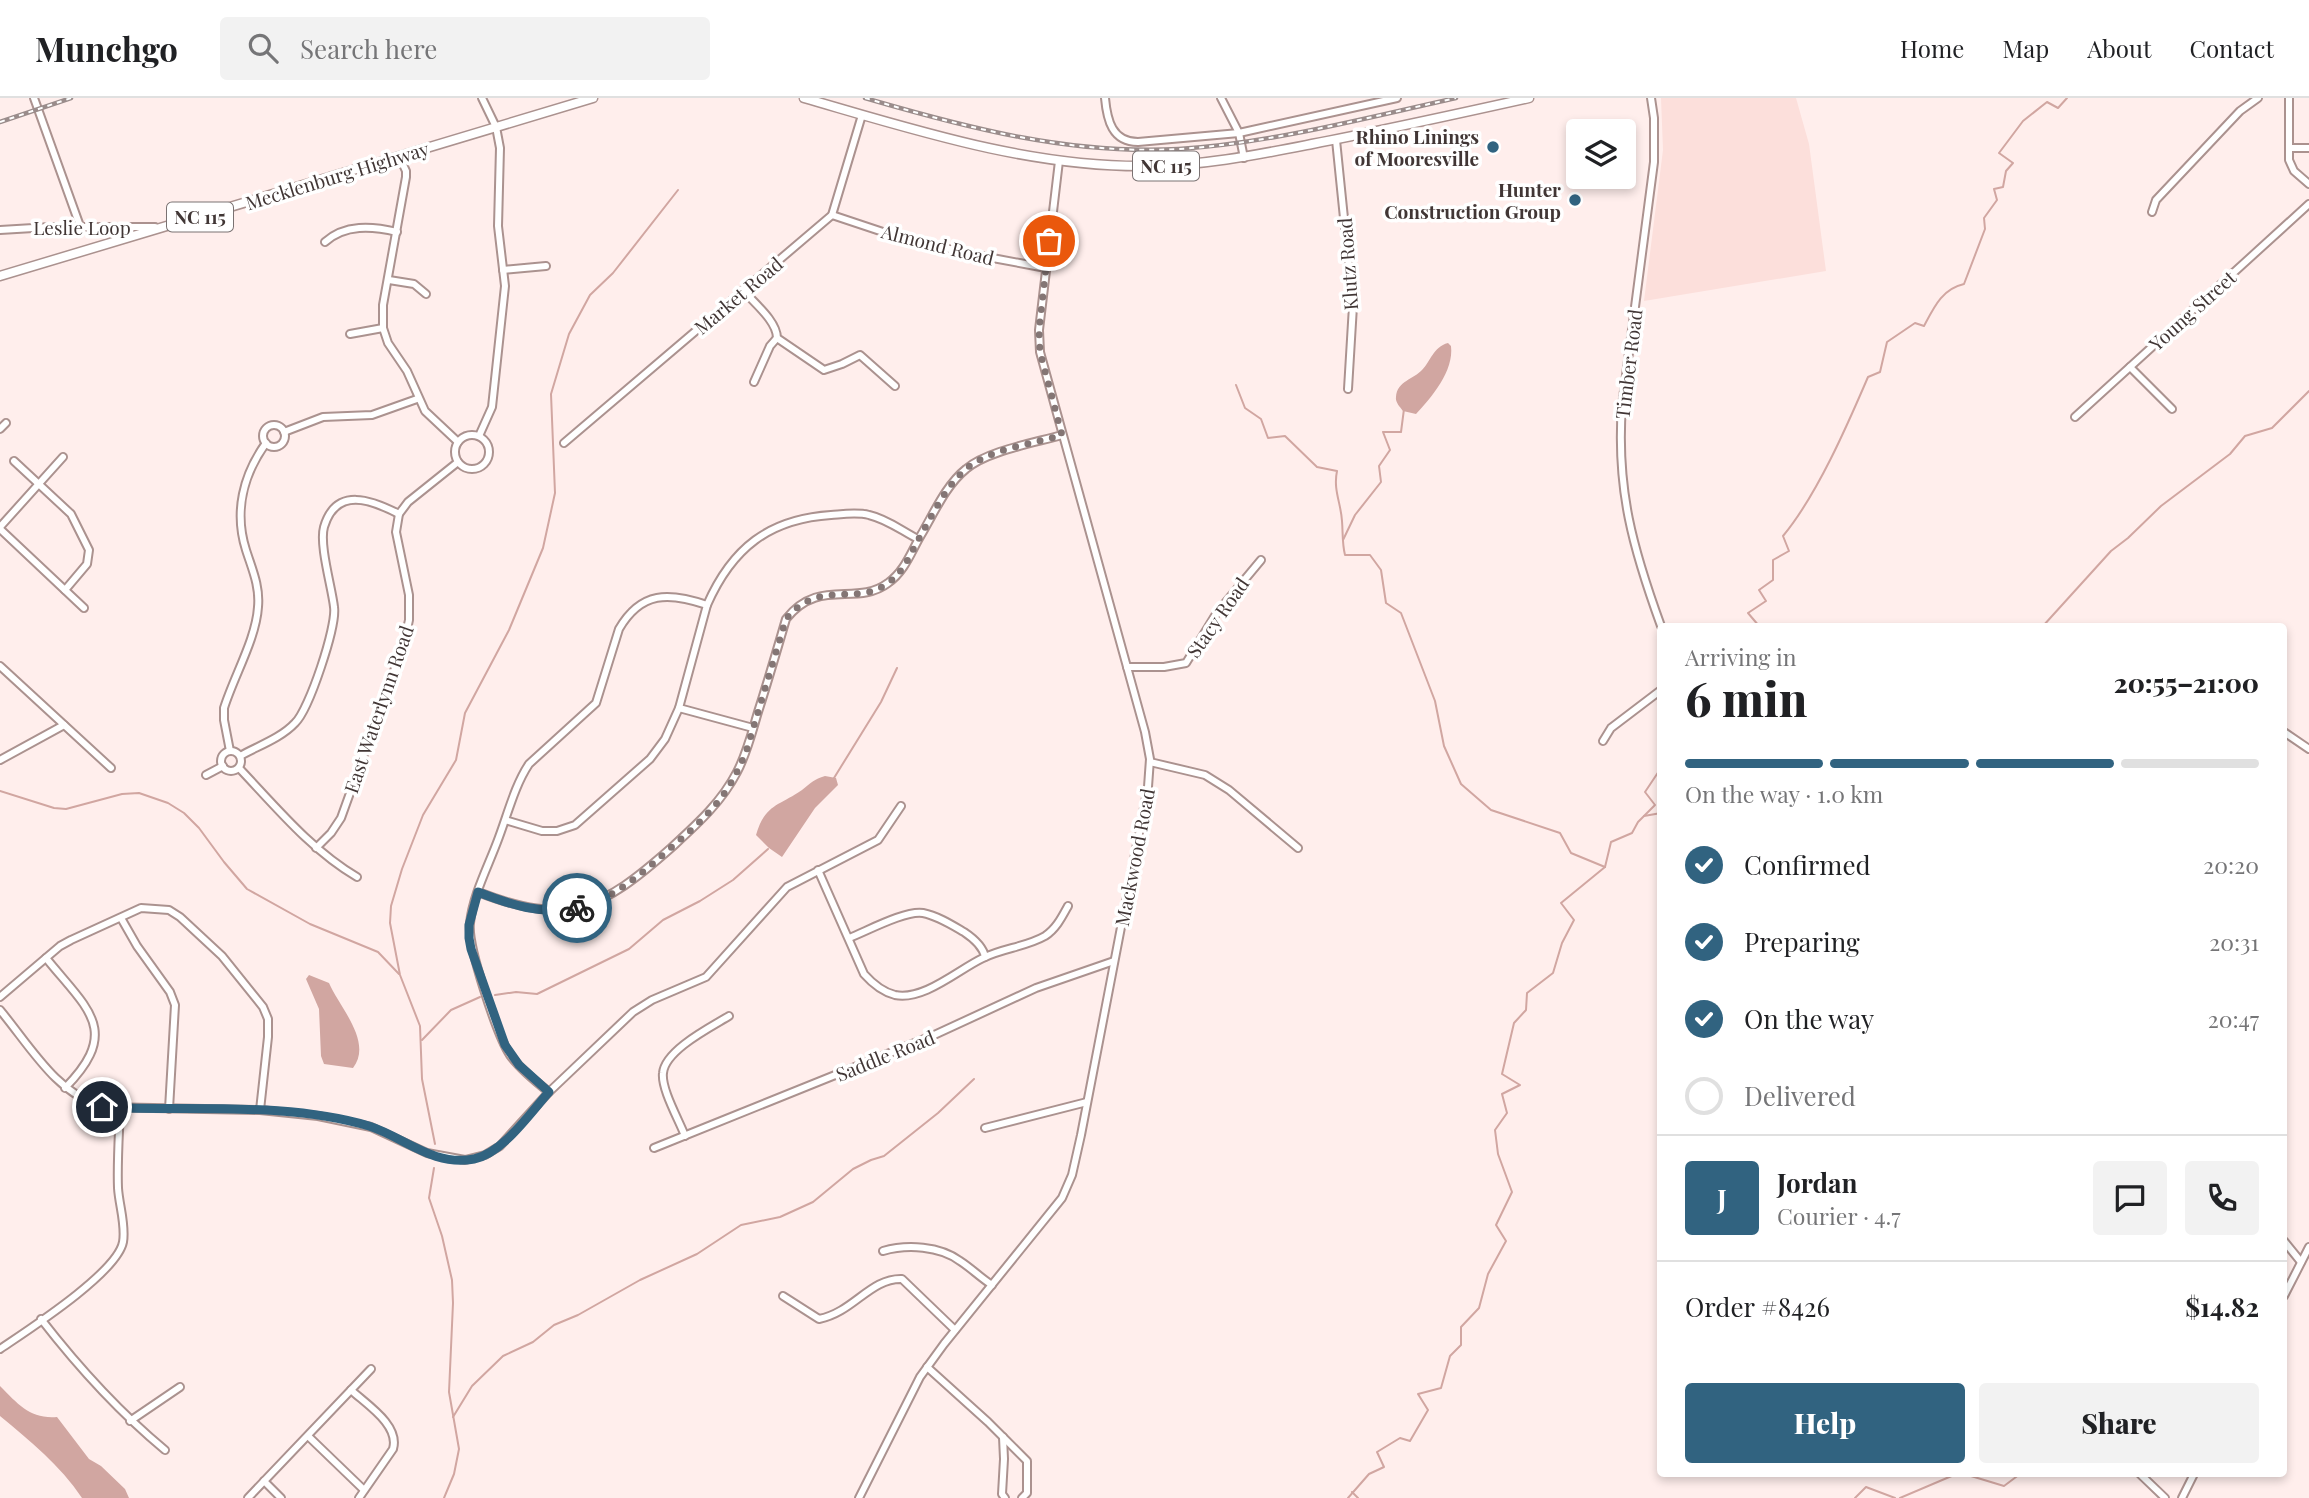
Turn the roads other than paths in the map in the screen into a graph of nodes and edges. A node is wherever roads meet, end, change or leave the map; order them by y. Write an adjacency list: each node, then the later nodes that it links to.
1 (34, 98): 25 (street)
2 (482, 98): 13 (street)
3 (593, 98): 13 (main road, Mecklenburg Highway / NC 115)
4 (804, 98): 12 (main road, NC 115)
5 (1105, 98): 14 (street)
6 (1221, 98): 14 (street)
7 (1397, 98): 14 (street)
8 (1529, 98): 15 (main road, NC 115)
9 (1651, 98): 66 (street, Timber Road)
10 (2258, 98): 23 (street)
11 (2290, 98): 16 (street)
12 (862, 115): 20 (main road, NC 115); 24 (street)
13 (496, 127): 18 (main road, Mecklenburg Highway / NC 115); 32 (street)
14 (1239, 133): 19 (street)
15 (1336, 140): 19 (main road, NC 115); 43 (street, Klutz Road)
16 (2289, 148): 17 (street); 21 (street)
17 (2309, 148)
18 (399, 156): 26 (main road, Mecklenburg Highway / NC 115); 28 (street)
19 (1244, 158): 20 (main road, NC 115)
20 (1059, 161): 31 (street, Mackwood Road)
21 (2309, 184)
22 (2309, 204): 40 (street, Young Street)
23 (2152, 212)
24 (831, 215): 31 (street, Almond Road); 35 (street, Market Road)
25 (80, 226): 26 (street, Leslie Loop); 27 (street, Leslie Loop)
26 (164, 227): 33 (main road, Mecklenburg Highway / NC 115)
27 (0, 230)
28 (397, 232): 29 (street); 34 (street)
29 (324, 243)
30 (546, 266): 32 (street)
31 (1046, 268): 50 (street, Mackwood Road)
32 (503, 270): 51 (street)
33 (0, 276)
34 (389, 280): 36 (street); 37 (street)
35 (743, 290): 39 (street); 54 (street, Market Road)
36 (426, 294)
37 (383, 328): 38 (street); 44 (street)
38 (350, 334)
39 (777, 338): 41 (street); 42 (street)
40 (2130, 367): 45 (street); 46 (street, Young Street)
41 (754, 382)
42 (895, 386)
43 (1348, 389)
44 (417, 399): 49 (street); 52 (street)
45 (2172, 409)
46 (2075, 417)
47 (6, 423): 48 (street)
48 (0, 429)
49 (284, 432): 53 (street); 53 (street)
50 (1062, 435): 61 (street); 68 (street, Mackwood Road)
51 (479, 436): 52 (street); 57 (street)
52 (458, 442): 57 (street)
53 (266, 443): 76 (street)
54 (564, 443)
55 (63, 457): 58 (street)
56 (15, 461): 58 (street)
57 (458, 462): 59 (street)
58 (39, 484): 60 (street); 63 (street)
59 (399, 514): 77 (street); 86 (street, East Waterlynn Road)
60 (0, 528): 63 (street)
61 (918, 539): 64 (street); 72 (street)
62 (1261, 560): 68 (street, Stacy Road)
63 (65, 590): 65 (street)
64 (707, 605): 70 (street); 85 (street)
65 (84, 608)
66 (1660, 623)
67 (0, 666): 71 (street)
68 (1128, 667): 79 (street, Mackwood Road)
69 (1657, 693): 74 (street)
70 (679, 708): 72 (street); 85 (street)
71 (64, 725): 78 (street); 81 (street)
72 (753, 728): 90 (street)
73 (2287, 734): 75 (street)
74 (1603, 741)
75 (2309, 749)
76 (230, 751): 77 (street); 80 (street)
77 (240, 756): 82 (street)
78 (0, 760)
79 (1150, 762): 87 (street); 96 (street, Mackwood Road)
80 (223, 766): 82 (street); 83 (street)
81 (111, 768)
82 (239, 768): 86 (street)
83 (206, 775)
84 (901, 806): 88 (street)
85 (505, 820): 90 (street)
86 (316, 848): 89 (street)
87 (1298, 848)
88 (818, 870): 93 (street); 101 (street)
89 (358, 877)
90 (478, 892): 101 (street)
91 (1068, 906): 94 (street)
92 (121, 918): 95 (street); 104 (street); 105 (street)
93 (849, 938): 94 (street); 94 (street)
94 (985, 957)
95 (46, 958): 97 (street); 100 (street)
96 (1114, 961): 102 (street, Mackwood Road); 107 (street, Saddle Road)
97 (0, 997)
98 (0, 1010): 100 (street)
99 (729, 1016): 107 (street)
100 (65, 1088): 103 (street)
101 (549, 1092): 105 (street)
102 (1087, 1102): 106 (street); 113 (street, Mackwood Road)
103 (120, 1108): 104 (street); 116 (street)
104 (169, 1109): 105 (street)
105 (260, 1110)
106 (985, 1128)
107 (685, 1136): 108 (street, Saddle Road)
108 (654, 1148)
109 (2287, 1245): 112 (street)
110 (2309, 1247): 112 (street)
111 (883, 1251): 113 (street)
112 (2301, 1262): 114 (street)
113 (992, 1286): 117 (street, Mackwood Road)
114 (2287, 1290)
115 (783, 1296): 117 (street)
116 (41, 1319): 118 (street); 123 (street)
117 (956, 1330): 119 (street, Mackwood Road)
118 (0, 1349)
119 (927, 1367): 125 (street); 134 (street, Mackwood Road)
120 (371, 1369): 122 (street)
121 (180, 1387): 123 (street)
122 (351, 1390): 124 (street); 130 (street)
123 (130, 1421): 126 (street)
124 (308, 1436): 129 (street); 130 (street)
125 (1003, 1437): 135 (street); 136 (street)
126 (165, 1450)
127 (2143, 1477): 137 (street)
128 (2192, 1477): 138 (street)
129 (264, 1481): 131 (street); 132 (street)
130 (364, 1490): 133 (street)
131 (248, 1498)
132 (281, 1498)
133 (359, 1498)
134 (859, 1498)
135 (1005, 1498)
136 (1021, 1498)
137 (2165, 1498)
138 (2182, 1498)

